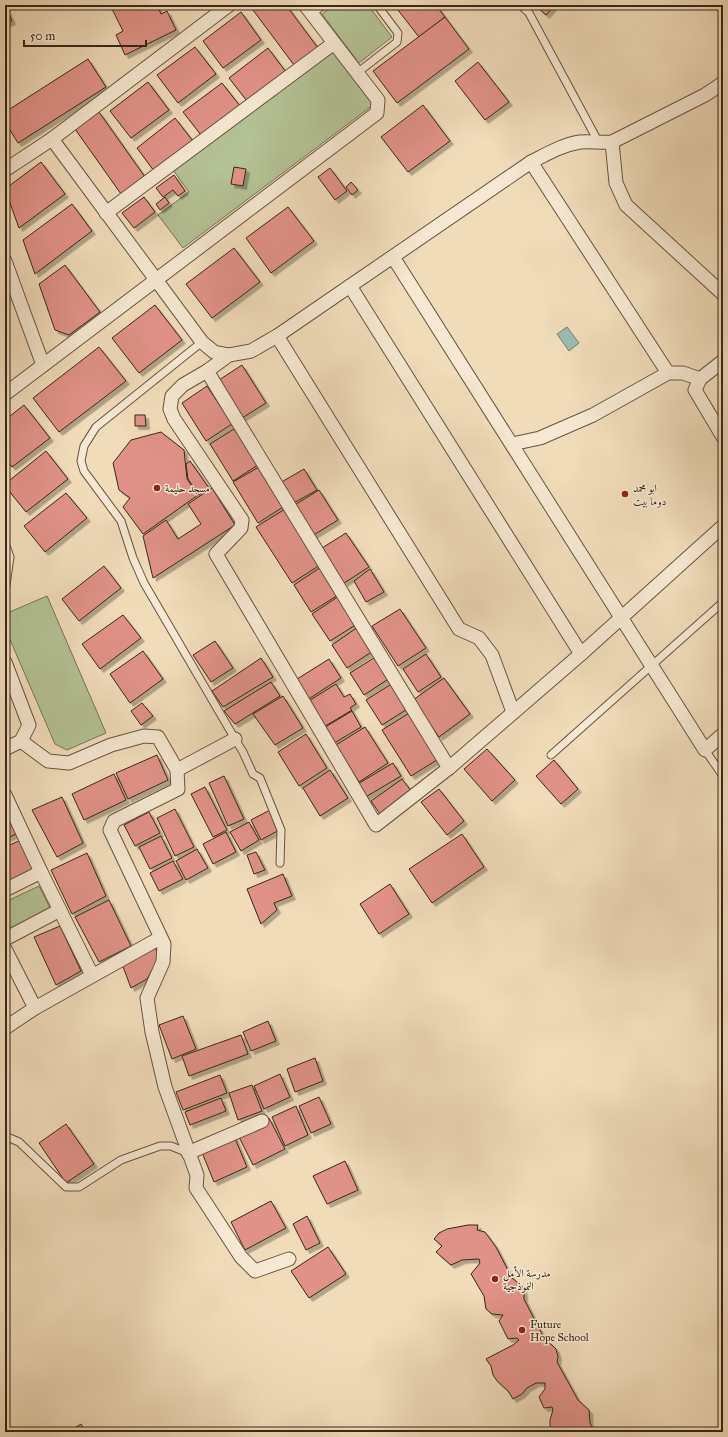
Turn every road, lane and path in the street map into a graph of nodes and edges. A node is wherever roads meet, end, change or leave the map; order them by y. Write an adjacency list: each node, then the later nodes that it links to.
1 (229, 5): 9 (street)
2 (323, 5): 5 (lane)
3 (377, 5): 7 (lane)
4 (520, 5): 10 (lane)
5 (308, 9): 6 (street)
6 (334, 43): 7 (street); 13 (street)
7 (357, 72): 16 (street)
8 (723, 83): 10 (street)
9 (52, 139): 12 (street); 13 (street)
10 (605, 142): 11 (street); 18 (street)
11 (531, 162): 14 (street); 25 (street)
12 (5, 170)
13 (106, 213): 16 (street)
14 (393, 257): 17 (street); 29 (street)
15 (5, 261): 23 (street)
16 (156, 280): 20 (street); 23 (street)
17 (350, 286): 19 (street); 35 (street)
18 (723, 294)
19 (276, 336): 21 (street); 38 (street)
20 (202, 342): 21 (street); 40 (lane)
21 (229, 355): 24 (street)
22 (723, 361): 26 (street)
23 (43, 364): 27 (street)
24 (207, 371): 45 (street); 45 (street)
25 (668, 373): 26 (street); 29 (street)
26 (700, 379): 28 (street)
27 (5, 394)
28 (723, 437)
29 (512, 444): 34 (street)
30 (723, 526): 34 (street)
31 (5, 543): 32 (lane)
32 (5, 592)
33 (723, 602): 37 (lane)
34 (621, 616): 35 (street); 37 (street)
35 (581, 654): 38 (street)
36 (5, 662): 41 (street)
37 (652, 666): 43 (street); 44 (lane)
38 (513, 712): 45 (street)
39 (723, 734): 43 (street)
40 (235, 739): 46 (street); 49 (lane)
41 (21, 741): 42 (street); 46 (street)
42 (5, 748)
43 (705, 750): 47 (lane)
44 (551, 755)
45 (449, 768)
46 (177, 770): 53 (street)
47 (723, 776)
48 (5, 795): 50 (street)
49 (280, 864)
50 (41, 872): 51 (street); 52 (street)
51 (5, 890)
52 (60, 910): 54 (street); 56 (street)
53 (160, 938): 56 (street); 61 (street)
54 (5, 939)
55 (5, 949): 57 (street)
56 (92, 975): 57 (street)
57 (34, 1008): 58 (street)
58 (5, 1028)
59 (262, 1121): 61 (street)
60 (5, 1136): 61 (lane)
61 (188, 1153): 62 (street)
62 (289, 1259)

